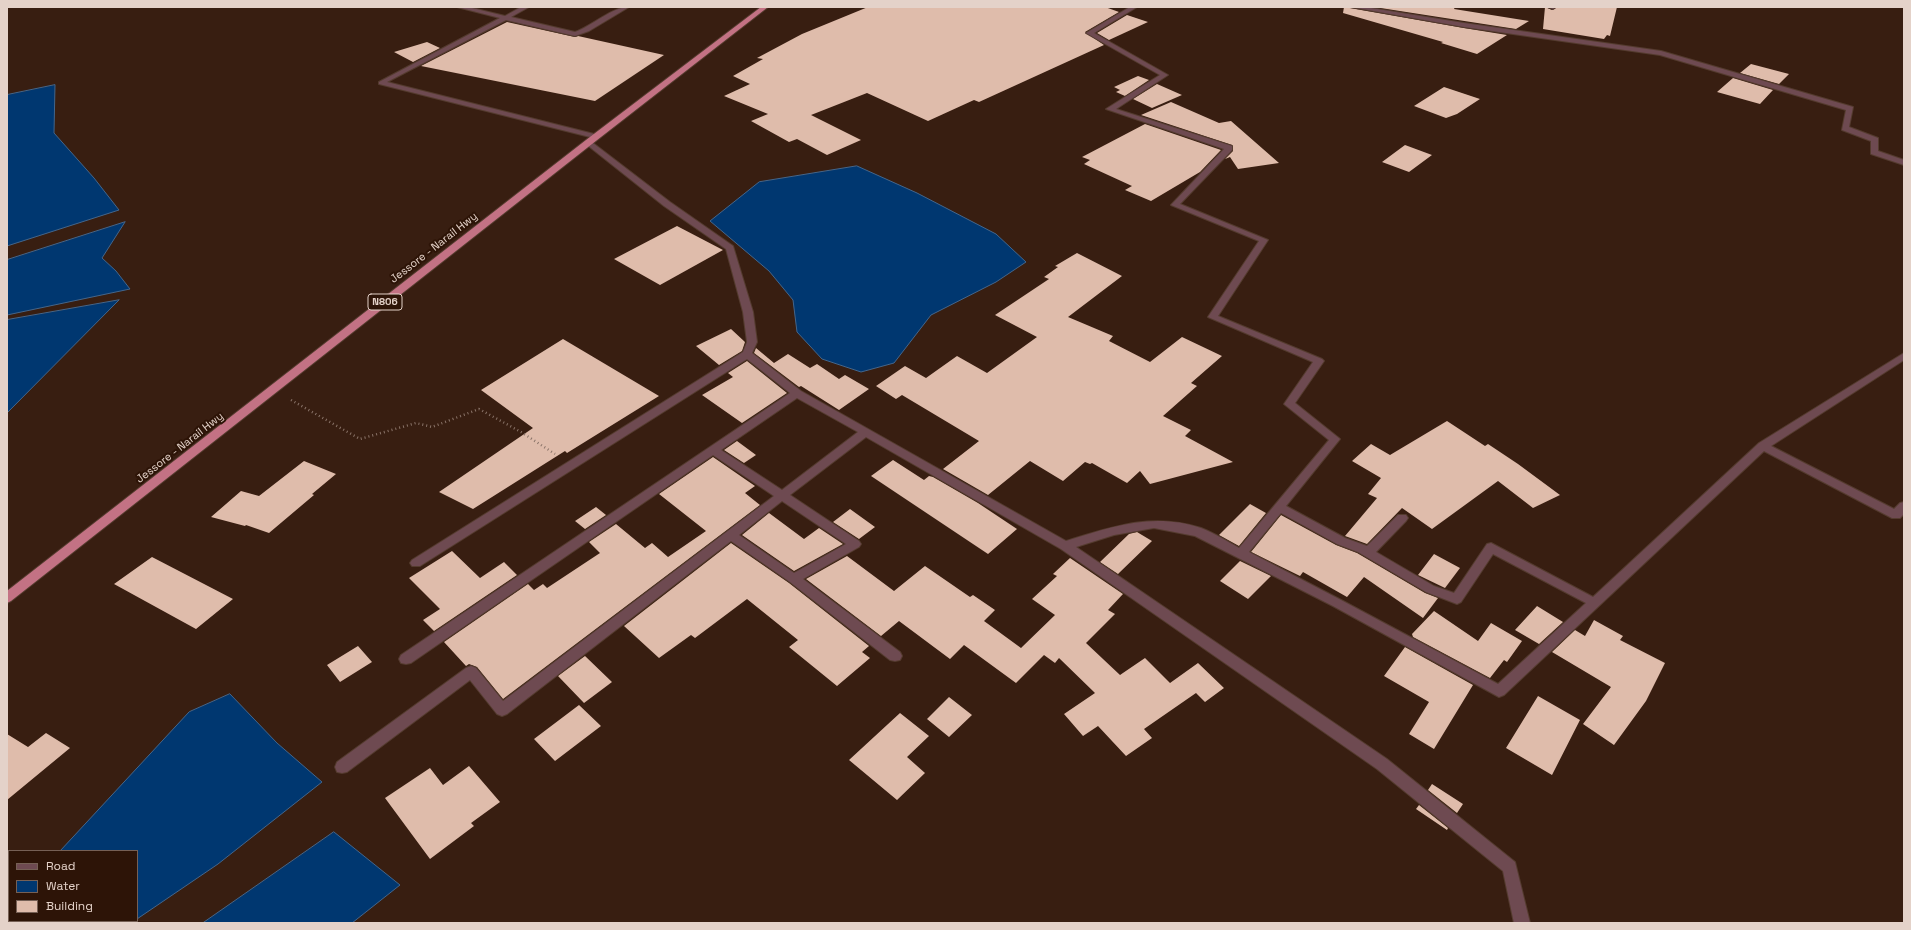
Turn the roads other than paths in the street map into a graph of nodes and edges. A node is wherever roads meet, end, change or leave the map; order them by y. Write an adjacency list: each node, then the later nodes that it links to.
1 (460, 7): 7 (street)
2 (526, 7): 7 (street)
3 (626, 7): 7 (street)
4 (765, 7): 8 (highway, Jessore - Narail Hwy / N806)
5 (1134, 7): 17 (street)
6 (1354, 7): 9 (street)
7 (504, 18): 8 (street)
8 (592, 139): 10 (street); 26 (highway, Jessore - Narail Hwy / N806)
9 (1904, 163)
10 (747, 354): 12 (street); 24 (street)
11 (1904, 356): 14 (street)
12 (797, 393): 13 (street); 15 (street)
13 (865, 432): 16 (street); 21 (street)
14 (1763, 446): 18 (street); 21 (street)
15 (713, 450): 16 (street); 29 (street)
16 (781, 495): 20 (street); 25 (street)
17 (1279, 507): 22 (street); 23 (street)
18 (1901, 513)
19 (1402, 518): 23 (street)
20 (730, 535): 25 (street); 30 (street)
21 (1065, 546): 31 (street)
22 (1243, 551)
23 (1368, 553): 27 (street)
24 (416, 563)
25 (794, 579): 28 (street)
26 (7, 598)
27 (1588, 598)
28 (894, 656)
29 (406, 659)
30 (342, 767)
31 (1522, 923)

